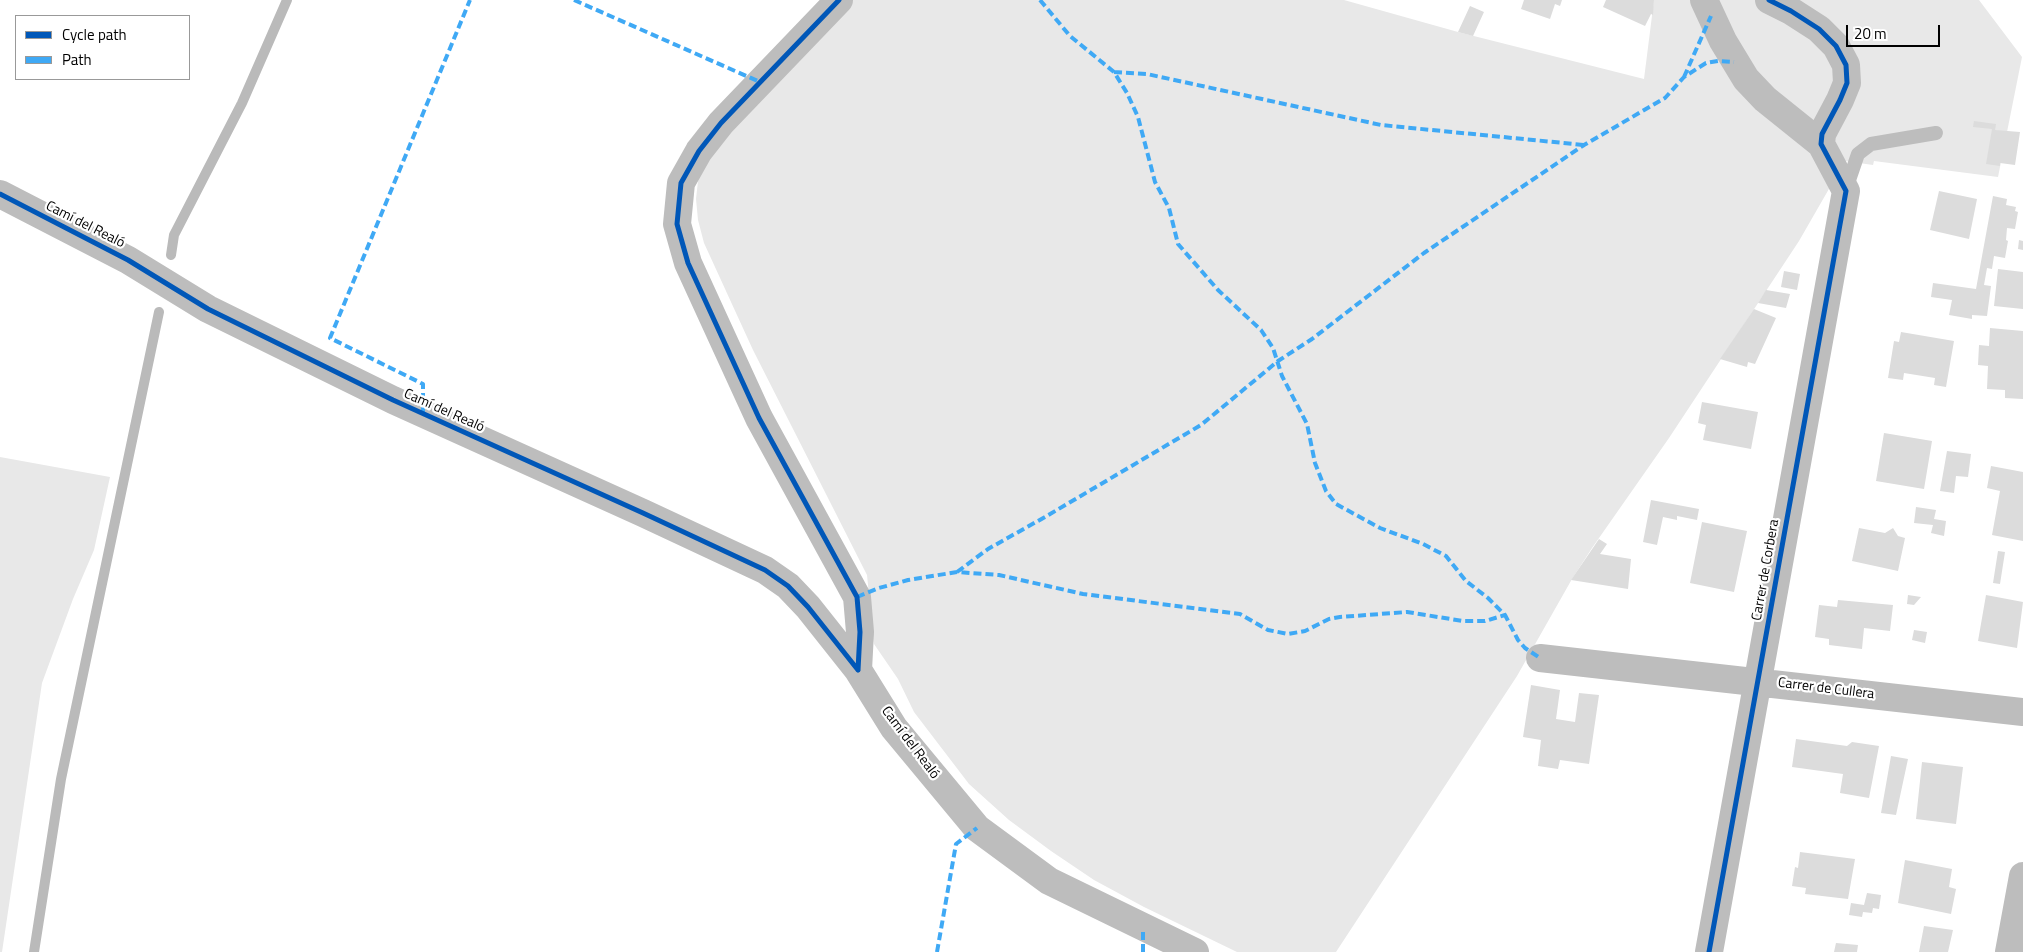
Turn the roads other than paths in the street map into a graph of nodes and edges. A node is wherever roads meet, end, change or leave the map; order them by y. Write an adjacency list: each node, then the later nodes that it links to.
1 (839, 0): 9 (street)
2 (1704, 0): 5 (street)
3 (1769, 0): 5 (street)
4 (1936, 133): 6 (lane, Carrer de Corbera)
5 (1821, 144): 6 (street)
6 (1846, 191): 10 (street, Carrer de Corbera)
7 (0, 194): 9 (street, Camí del Realó)
8 (1540, 658): 10 (street, Carrer de Cullera)
9 (858, 670): 13 (street, Camí del Realó)
10 (1758, 681): 11 (street, Carrer de Cullera); 14 (street, Carrer de Corbera)
11 (2023, 712)
12 (2023, 876): 15 (street)
13 (1195, 952)
14 (1709, 952)
15 (2009, 952)

